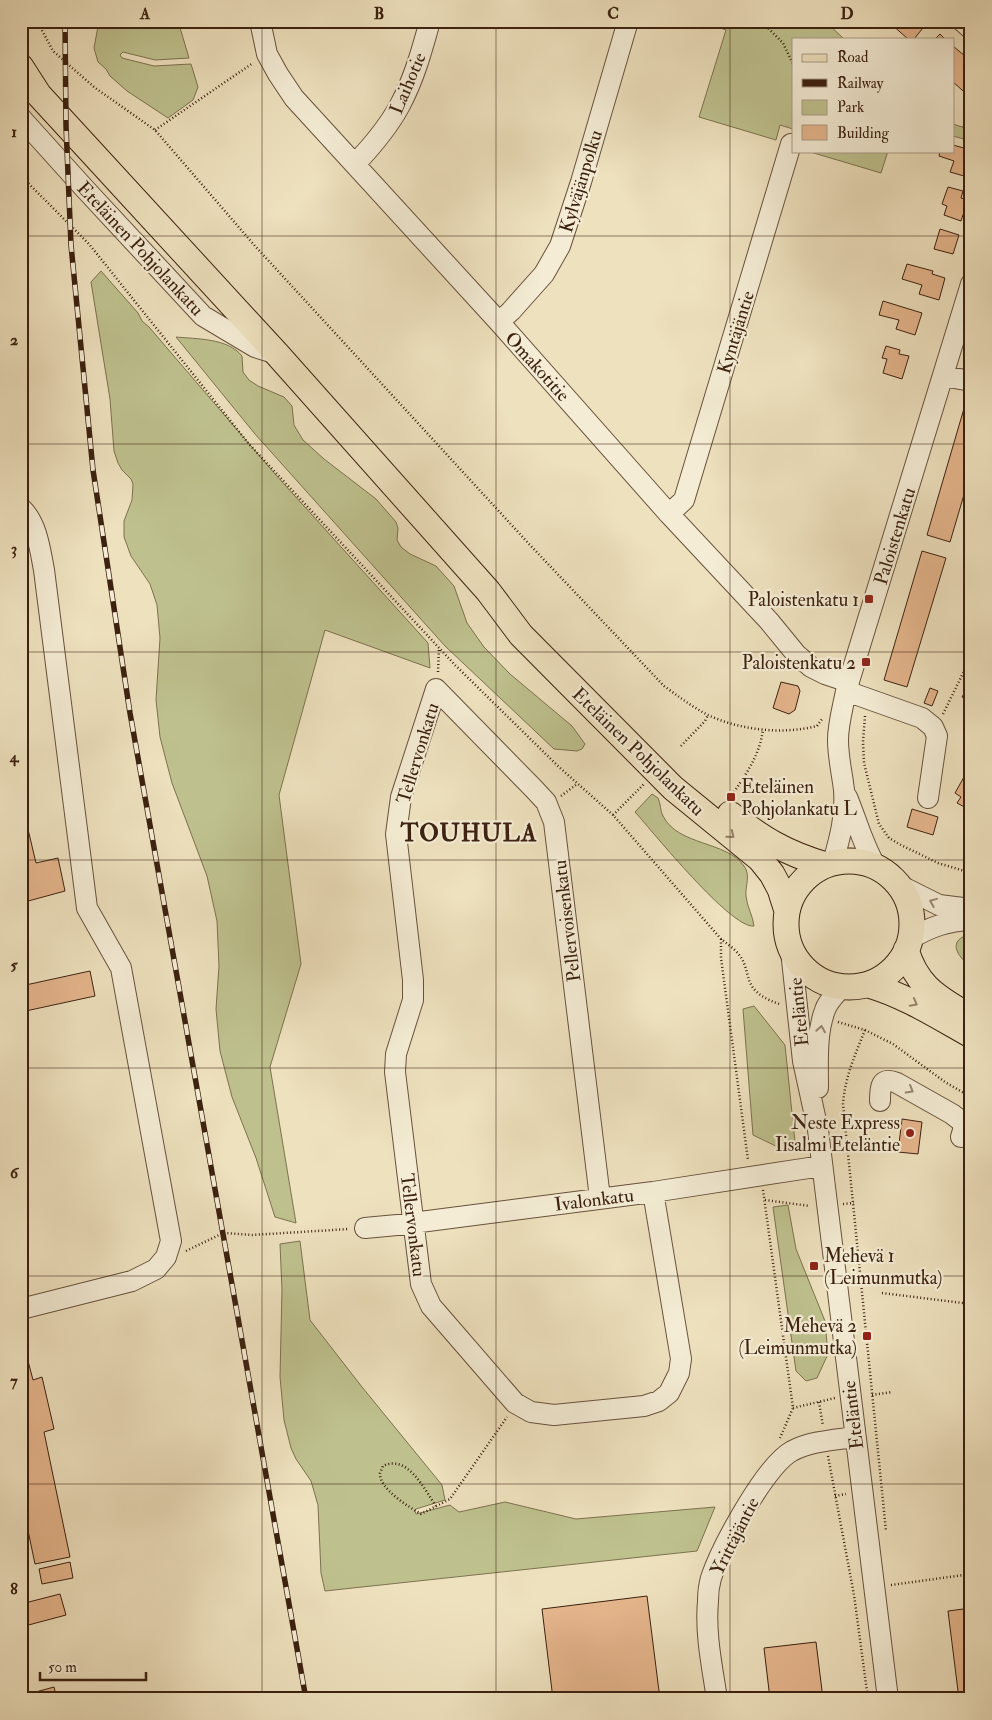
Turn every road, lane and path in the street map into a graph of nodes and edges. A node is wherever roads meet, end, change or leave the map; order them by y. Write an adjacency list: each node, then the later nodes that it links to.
1 (37, 21): 13 (path)
2 (260, 21): 8 (street, Omakotitie)
3 (430, 21): 15 (street, Laihotie)
4 (628, 21): 18 (street, Kylväjänpolku)
5 (761, 21): 9 (path)
6 (962, 21): 7 (street)
7 (971, 29)
8 (267, 54): 13 (path); 15 (street, Omakotitie)
9 (792, 62)
10 (21, 67): 11 (main road, Eteläinen Pohjolankatu)
11 (30, 88): 19 (main road, Eteläinen Pohjolankatu)
12 (21, 118): 19 (street, Eteläinen Pohjolankatu)
13 (155, 130): 31 (path)
14 (791, 144): 23 (street, Kyntäjäntie)
15 (356, 163): 18 (street, Omakotitie)
16 (21, 176): 25 (path)
17 (971, 284): 20 (street, Paloistenkatu)
18 (499, 322): 23 (street, Omakotitie)
19 (277, 354): 24 (main road, Eteläinen Pohjolankatu)
20 (943, 376): 21 (street); 27 (street, Paloistenkatu)
21 (971, 382)
22 (21, 508): 67 (street)
23 (669, 514): 27 (street, Omakotitie)
24 (488, 591): 40 (main road, Eteläinen Pohjolankatu); 45 (main road, Eteläinen Pohjolankatu, one-way to 45)
25 (439, 647): 28 (path); 39 (path)
26 (971, 658): 32 (path)
27 (848, 687): 32 (street, Omakotitie); 36 (street, Paloistenkatu)
28 (436, 689): 64 (street, Pellervoisenkatu); 65 (street, Tellervonkatu)
29 (866, 712): 42 (path)
30 (824, 714): 33 (path)
31 (708, 715): 33 (path); 34 (path)
32 (933, 727): 38 (street)
33 (763, 729): 37 (path)
34 (682, 746)
35 (645, 782): 39 (path)
36 (844, 791): 40 (street, Paloistenkatu); 41 (street, Paloistenkatu)
37 (731, 797)
38 (928, 798)
39 (613, 815): 47 (path)
40 (829, 863): 41 (main road); 45 (main road)
41 (876, 867): 43 (main road)
42 (971, 872)
43 (899, 885): 44 (street, one-way to 43); 48 (main road)
44 (971, 909)
45 (787, 911): 49 (main road)
46 (971, 920): 48 (street)
47 (721, 939): 52 (path); 62 (path)
48 (908, 945): 50 (main road); 53 (main road)
49 (791, 951): 51 (main road); 59 (street, Eteläntie)
50 (869, 985): 51 (main road); 56 (main road, one-way to 56)
51 (841, 988): 59 (street, Eteläntie, one-way to 51)
52 (785, 1006)
53 (971, 1016)
54 (832, 1020): 55 (path)
55 (865, 1030): 57 (path); 72 (path)
56 (971, 1035)
57 (971, 1098)
58 (880, 1101): 60 (street, one-way to 60)
59 (818, 1130): 61 (street, Eteläntie)
60 (961, 1137)
61 (822, 1166): 62 (street, Ivalonkatu); 74 (street, Eteläntie)
62 (756, 1176): 63 (street, Ivalonkatu); 75 (path)
63 (653, 1192): 64 (street, Ivalonkatu); 73 (street, Tellervonkatu)
64 (600, 1198): 65 (street, Ivalonkatu)
65 (413, 1223): 66 (street, Ivalonkatu); 73 (street, Tellervonkatu)
66 (366, 1228): 67 (path)
67 (166, 1256): 70 (street)
68 (882, 1293): 69 (path)
69 (971, 1304)
70 (21, 1309)
71 (892, 1392): 72 (path)
72 (872, 1395): 77 (path)
73 (516, 1403): 76 (path)
74 (855, 1437): 75 (street, Yrittäjäntie); 82 (street, Eteläntie)
75 (825, 1441): 80 (street, Yrittäjäntie); 81 (path)
76 (436, 1506): 76 (path)
77 (886, 1536)
78 (971, 1574): 79 (path)
79 (892, 1593)
80 (717, 1699)
81 (868, 1699)
82 (888, 1699)

